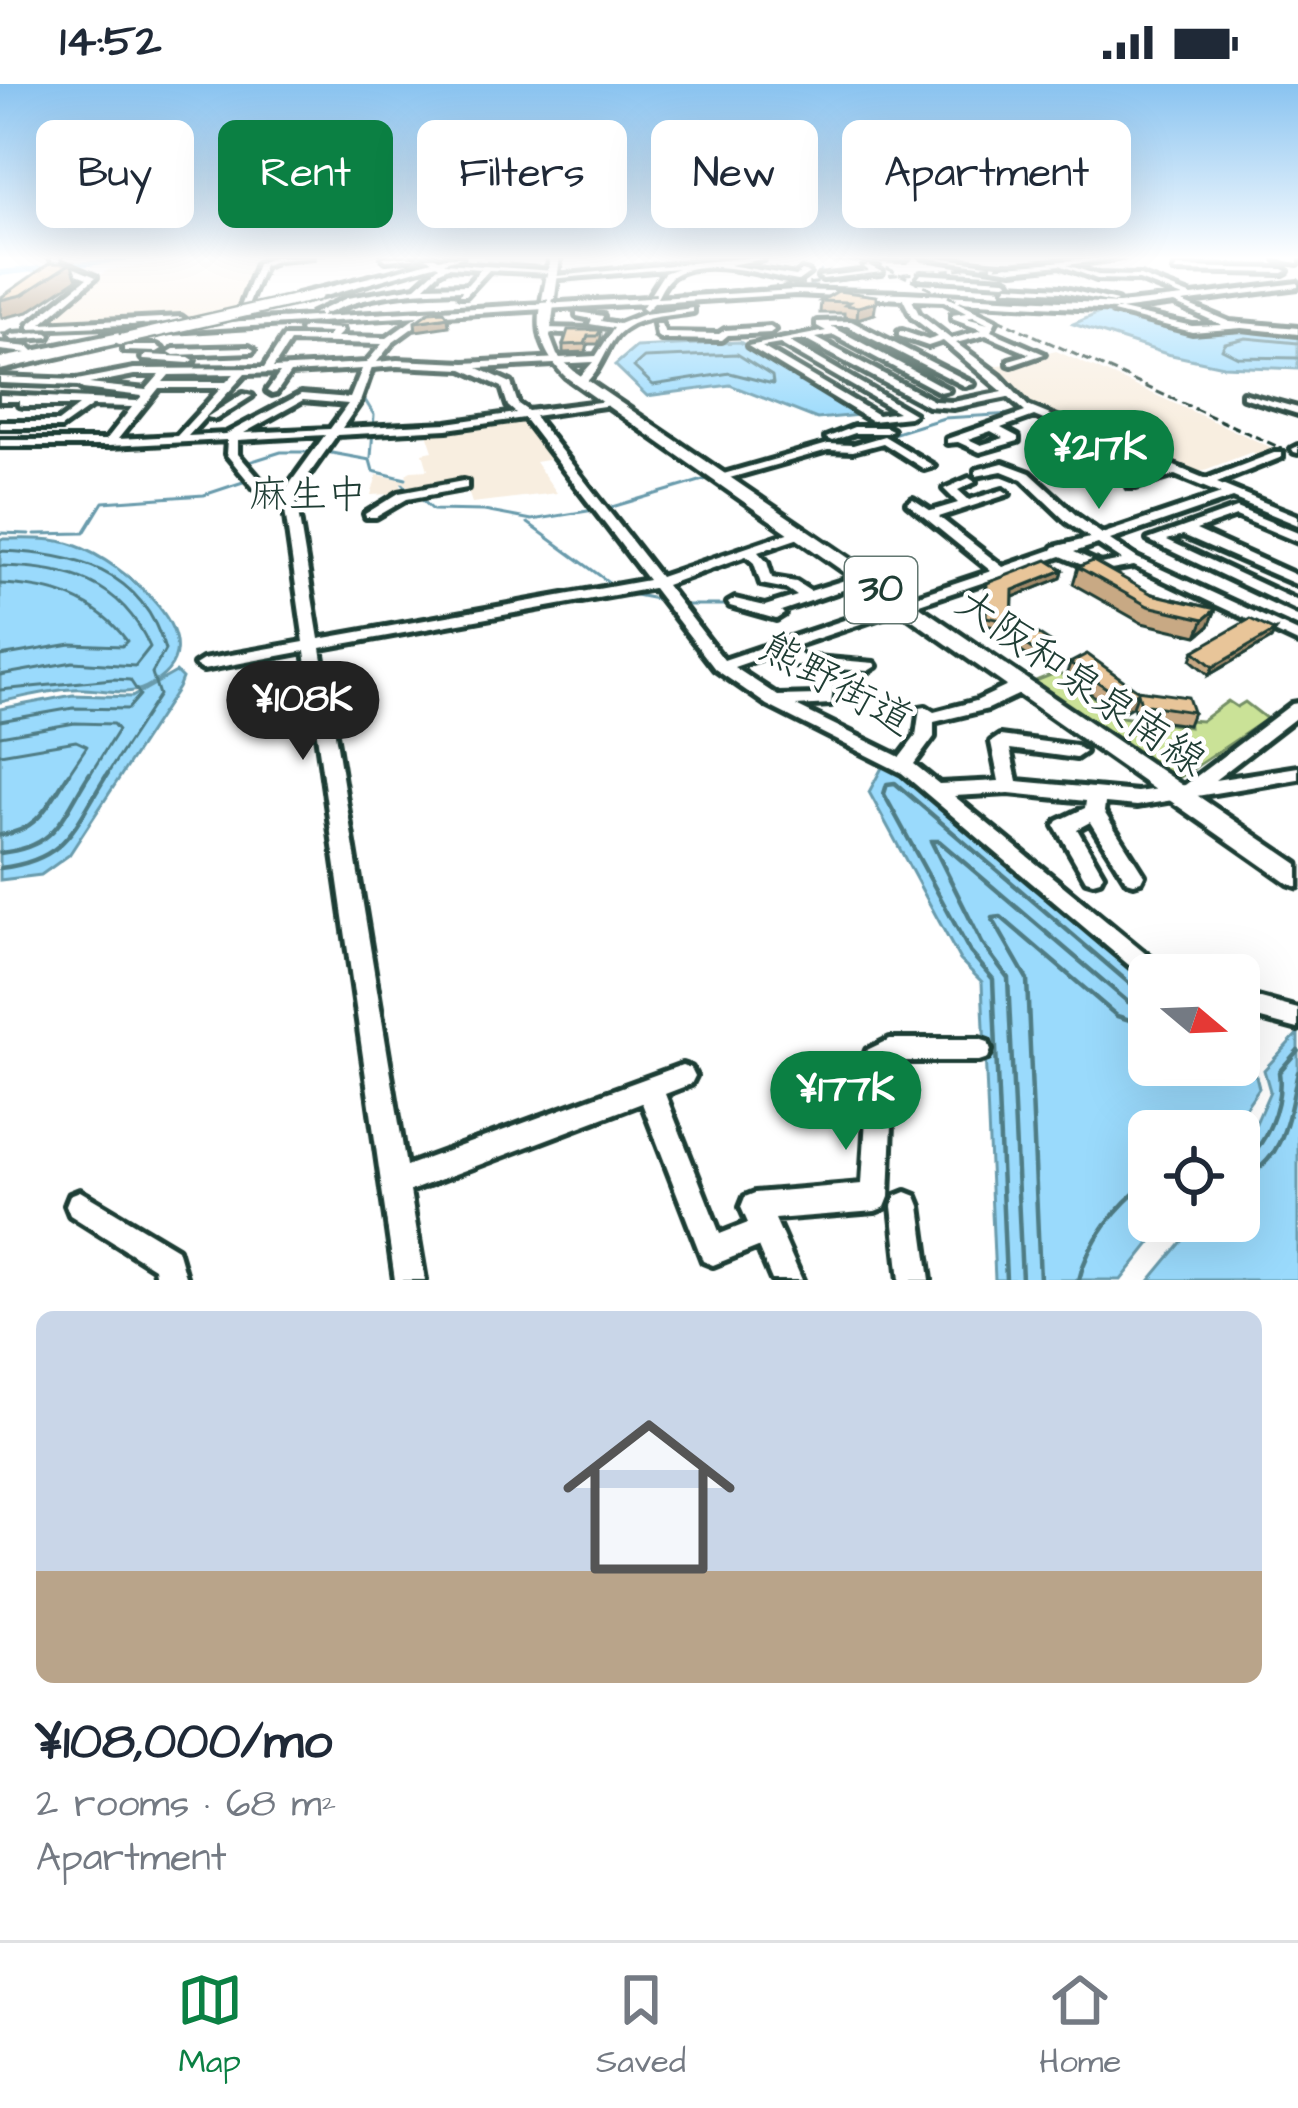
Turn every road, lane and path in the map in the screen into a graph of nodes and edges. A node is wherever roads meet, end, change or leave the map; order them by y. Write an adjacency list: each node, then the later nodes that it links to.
1 (47, 313): 18 (street)
2 (240, 313): 18 (street)
3 (255, 313): 37 (main road, bridge)
4 (329, 313): 17 (street)
5 (418, 313): 17 (street)
6 (429, 313): 35 (street)
7 (546, 313): 26 (main road, 大阪和泉泉南線 / 30)
8 (573, 313): 21 (street)
9 (642, 313): 16 (street)
10 (672, 313): 16 (street)
11 (914, 313): 34 (street)
12 (967, 313): 24 (street)
13 (971, 313): 24 (street)
14 (1129, 313): 20 (street)
15 (1206, 313): 20 (street)
16 (638, 318): 21 (street)
17 (310, 320): 19 (street); 31 (street)
18 (204, 322): 19 (street); 25 (street)
19 (222, 325): 31 (street)
20 (1244, 326): 22 (street)
21 (621, 328): 23 (street); 26 (street); 46 (street)
22 (1298, 328)
23 (770, 330)
24 (986, 330): 34 (street); 49 (street)
25 (178, 331): 33 (street); 42 (street); 50 (street)
26 (544, 331): 47 (main road, 大阪和泉泉南線 / 30)
27 (835, 332): 30 (street); 45 (street); 48 (street)
28 (902, 334): 34 (street)
29 (14, 337): 33 (street)
30 (807, 337): 36 (street); 53 (street)
31 (290, 338): 32 (street); 40 (street); 56 (street)
32 (350, 339): 35 (street); 58 (street)
33 (100, 340): 41 (street)
34 (947, 340): 44 (street)
35 (389, 341): 54 (street)
36 (782, 341): 60 (street); 62 (street)
37 (121, 346): 42 (street); 50 (main road)
38 (188, 346): 42 (street)
39 (0, 347): 41 (street)
40 (249, 350): 42 (street); 51 (street)
41 (42, 352): 50 (street)
42 (154, 352): 51 (street); 61 (street)
43 (935, 352): 44 (street)
44 (963, 352): 70 (street)
45 (916, 356): 48 (street); 68 (street)
46 (599, 359): 47 (street); 64 (street)
47 (556, 361): 52 (street); 64 (main road, 大阪和泉泉南線 / 30)
48 (890, 361): 53 (street); 68 (street)
49 (1012, 362)
50 (0, 365)
51 (228, 366): 55 (street); 59 (street)
52 (465, 366): 54 (street); 82 (street, 熊野街道)
53 (862, 366): 60 (street); 71 (street)
54 (368, 368): 58 (street); 76 (street)
55 (244, 370): 56 (street); 66 (street)
56 (267, 370): 57 (street)
57 (287, 370): 58 (street); 69 (street)
58 (303, 370)
59 (166, 371): 61 (street); 67 (street)
60 (834, 371): 62 (street); 75 (street)
61 (134, 372): 65 (street)
62 (805, 376): 75 (street)
63 (0, 380): 65 (street)
64 (580, 381): 78 (main road, 大阪和泉泉南線 / 30)
65 (77, 383): 67 (street)
66 (230, 385): 67 (street); 84 (street)
67 (151, 389): 79 (street)
68 (944, 390): 71 (street)
69 (272, 391)
70 (1007, 394): 71 (street); 81 (street)
71 (916, 395): 75 (street)
72 (1247, 395): 80 (street)
73 (247, 396): 84 (street)
74 (0, 398): 77 (street)
75 (887, 401)
76 (355, 402): 87 (street); 90 (street)
77 (89, 403): 79 (street); 83 (street)
78 (611, 403): 82 (street); 97 (main road, 大阪和泉泉南線 / 30)
79 (137, 404): 93 (street)
80 (1298, 411)
81 (1034, 413): 85 (street); 96 (street)
82 (528, 416): 87 (street); 119 (street, 熊野街道)
83 (0, 425)
84 (197, 425): 89 (street)
85 (992, 428): 85 (street)
86 (886, 430): 91 (street)
87 (334, 431): 90 (street); 101 (street)
88 (818, 431): 91 (street)
89 (182, 436): 90 (street); 93 (street)
90 (231, 437): 101 (street)
91 (830, 442): 95 (street); 97 (street)
92 (0, 443): 93 (street)
93 (109, 443)
94 (1278, 455): 99 (street)
95 (928, 466)
96 (1175, 471): 98 (street); 99 (street)
97 (719, 477): 110 (main road, 大阪和泉泉南線 / 30)
98 (1132, 484)
99 (1206, 484): 103 (street)
100 (463, 485): 106 (street)
101 (289, 494): 129 (street)
102 (1003, 494): 105 (street)
103 (1233, 494): 108 (street); 111 (street)
104 (913, 503): 107 (street)
105 (966, 504): 107 (street); 111 (street)
106 (371, 514)
107 (928, 516): 116 (street)
108 (1298, 521)
109 (1184, 530): 112 (street); 118 (street); 120 (street)
110 (800, 533): 114 (street); 117 (main road, 大阪和泉泉南線 / 30)
111 (1097, 538): 113 (street); 115 (street)
112 (1298, 538)
113 (1059, 550): 115 (street); 116 (street)
114 (748, 551): 119 (street); 121 (street)
115 (1132, 562): 125 (street)
116 (1001, 572): 123 (street)
117 (864, 578): 121 (street); 123 (main road, 大阪和泉泉南線 / 30)
118 (1296, 579): 120 (street)
119 (657, 583): 129 (street); 133 (street, 熊野街道)
120 (1271, 594): 124 (street); 125 (street)
121 (809, 597): 126 (street)
122 (735, 603): 126 (street)
123 (903, 604): 128 (street); 135 (main road, 大阪和泉泉南線 / 30)
124 (1298, 607)
125 (1245, 614): 127 (street)
126 (776, 615): 128 (street)
127 (1298, 638)
128 (803, 640): 130 (street)
129 (311, 644): 132 (street); 154 (street)
130 (782, 647): 131 (street); 133 (street)
131 (827, 664): 134 (street); 136 (street)
132 (203, 665)
133 (721, 666): 136 (street, 熊野街道)
134 (868, 666)
135 (1022, 686): 139 (street); 143 (main road, 大阪和泉泉南線 / 30)
136 (773, 700): 139 (street, 熊野街道)
137 (1298, 708): 143 (street)
138 (1076, 752): 141 (street)
139 (902, 766): 142 (street, 熊野街道)
140 (1298, 772): 143 (street)
141 (1009, 787): 142 (street); 144 (street)
142 (935, 791): 148 (street, 熊野街道)
143 (1182, 793): 144 (street); 147 (main road, 大阪和泉泉南線 / 30)
144 (1095, 803): 145 (street); 146 (street)
145 (1093, 874)
146 (1133, 875)
147 (1298, 877)
148 (1130, 954)
149 (1260, 1009): 150 (street)
150 (1298, 1019)
151 (979, 1050): 157 (street)
152 (682, 1076): 153 (street)
153 (650, 1089): 154 (street); 157 (street)
154 (396, 1183): 159 (street)
155 (80, 1204): 158 (street)
156 (906, 1206): 161 (street)
157 (764, 1230): 160 (street)
158 (171, 1280)
159 (410, 1280)
160 (787, 1280)
161 (915, 1280)

